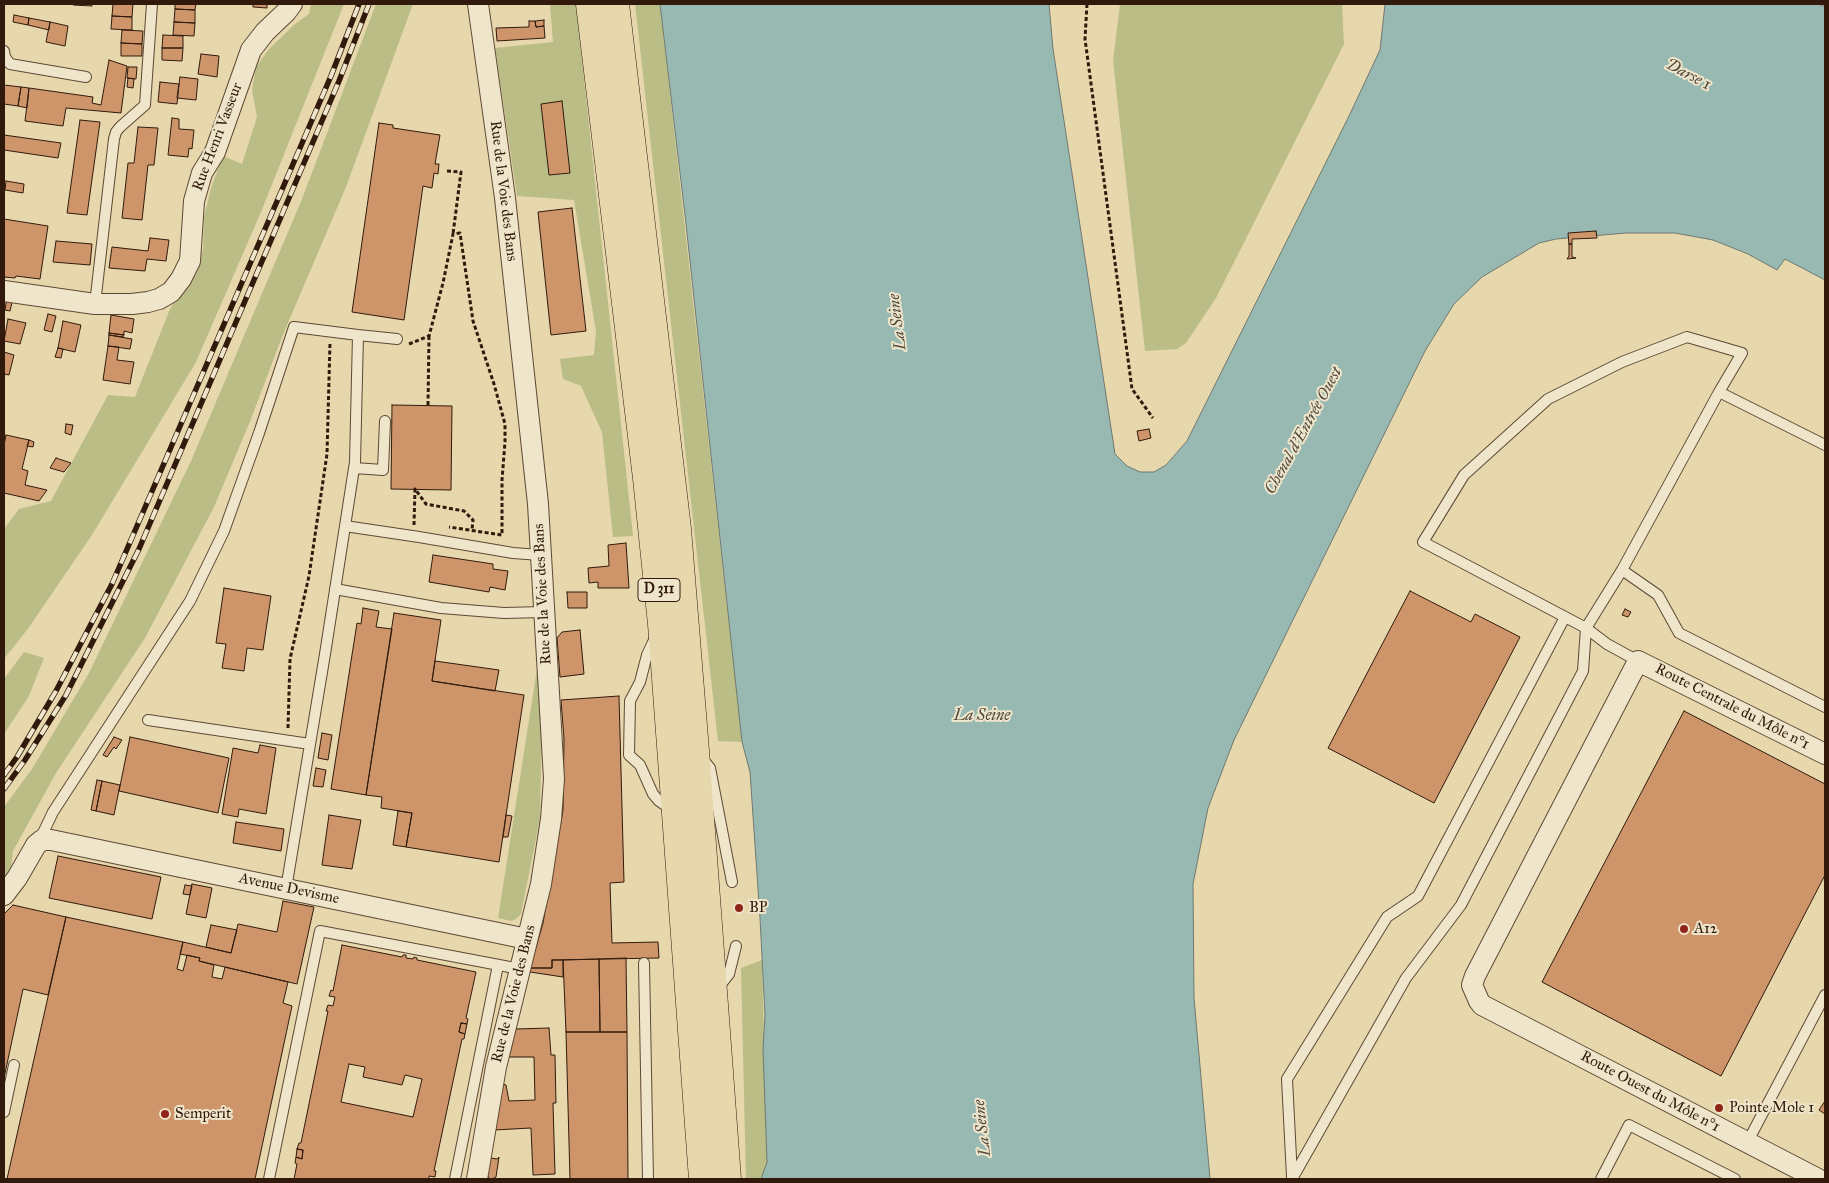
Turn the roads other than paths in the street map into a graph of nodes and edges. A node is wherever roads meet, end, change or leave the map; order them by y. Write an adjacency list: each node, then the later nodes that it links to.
1 (152, 4): 9 (lane)
2 (292, 4): 9 (street, Rue Henri Vasseur)
3 (478, 4): 17 (street, Rue de la Voie des Bans)
4 (590, 4): 22 (main road, D 311)
5 (615, 4): 28 (main road, D 311)
6 (4, 51): 7 (lane)
7 (86, 77)
8 (4, 292): 9 (street, Rue Henri Vasseur)
9 (95, 304)
10 (358, 340): 11 (lane); 15 (lane); 31 (lane)
11 (399, 343)
12 (1719, 392): 14 (lane); 18 (lane); 21 (lane)
13 (385, 421): 15 (lane)
14 (1825, 446)
15 (354, 468): 16 (lane)
16 (345, 526): 17 (lane); 19 (lane)
17 (540, 555): 20 (street, Rue de la Voie des Bans)
18 (1622, 570): 23 (lane); 25 (lane)
19 (334, 589): 20 (lane); 27 (lane)
20 (544, 612): 35 (street, Rue de la Voie des Bans)
21 (1565, 617): 23 (lane); 45 (lane)
22 (662, 624): 30 (main road, D 311); 30 (lane)
23 (1586, 628): 24 (lane); 45 (lane)
24 (1638, 661): 29 (street, Route Centrale du Môle n°1); 44 (street, Route Ouest du Môle n°1)
25 (1825, 707)
26 (148, 720): 27 (lane)
27 (310, 744): 33 (lane)
28 (696, 751): 32 (lane); 40 (main road, D 311)
29 (1825, 754)
30 (676, 812): 50 (main road, D 311)
31 (46, 840): 33 (street, Avenue Devisme); 34 (street)
32 (732, 882)
33 (286, 889): 35 (street, Avenue Devisme)
34 (4, 895)
35 (527, 939): 39 (street, Rue de la Voie des Bans)
36 (736, 946): 40 (lane)
37 (644, 963): 49 (lane)
38 (498, 965): 39 (lane); 46 (lane); 47 (lane)
39 (520, 969): 48 (street, Rue de la Voie des Bans)
40 (713, 994): 51 (main road, D 311)
41 (1825, 995): 44 (lane)
42 (14, 1066): 43 (lane)
43 (4, 1112)
44 (1747, 1143): 54 (street, Route Ouest du Môle n°1)
45 (1292, 1178)
46 (270, 1179)
47 (455, 1179)
48 (477, 1179)
49 (648, 1179)
50 (703, 1179)
51 (727, 1179)
52 (1601, 1179): 53 (lane)
53 (1735, 1179)
54 (1818, 1179)

